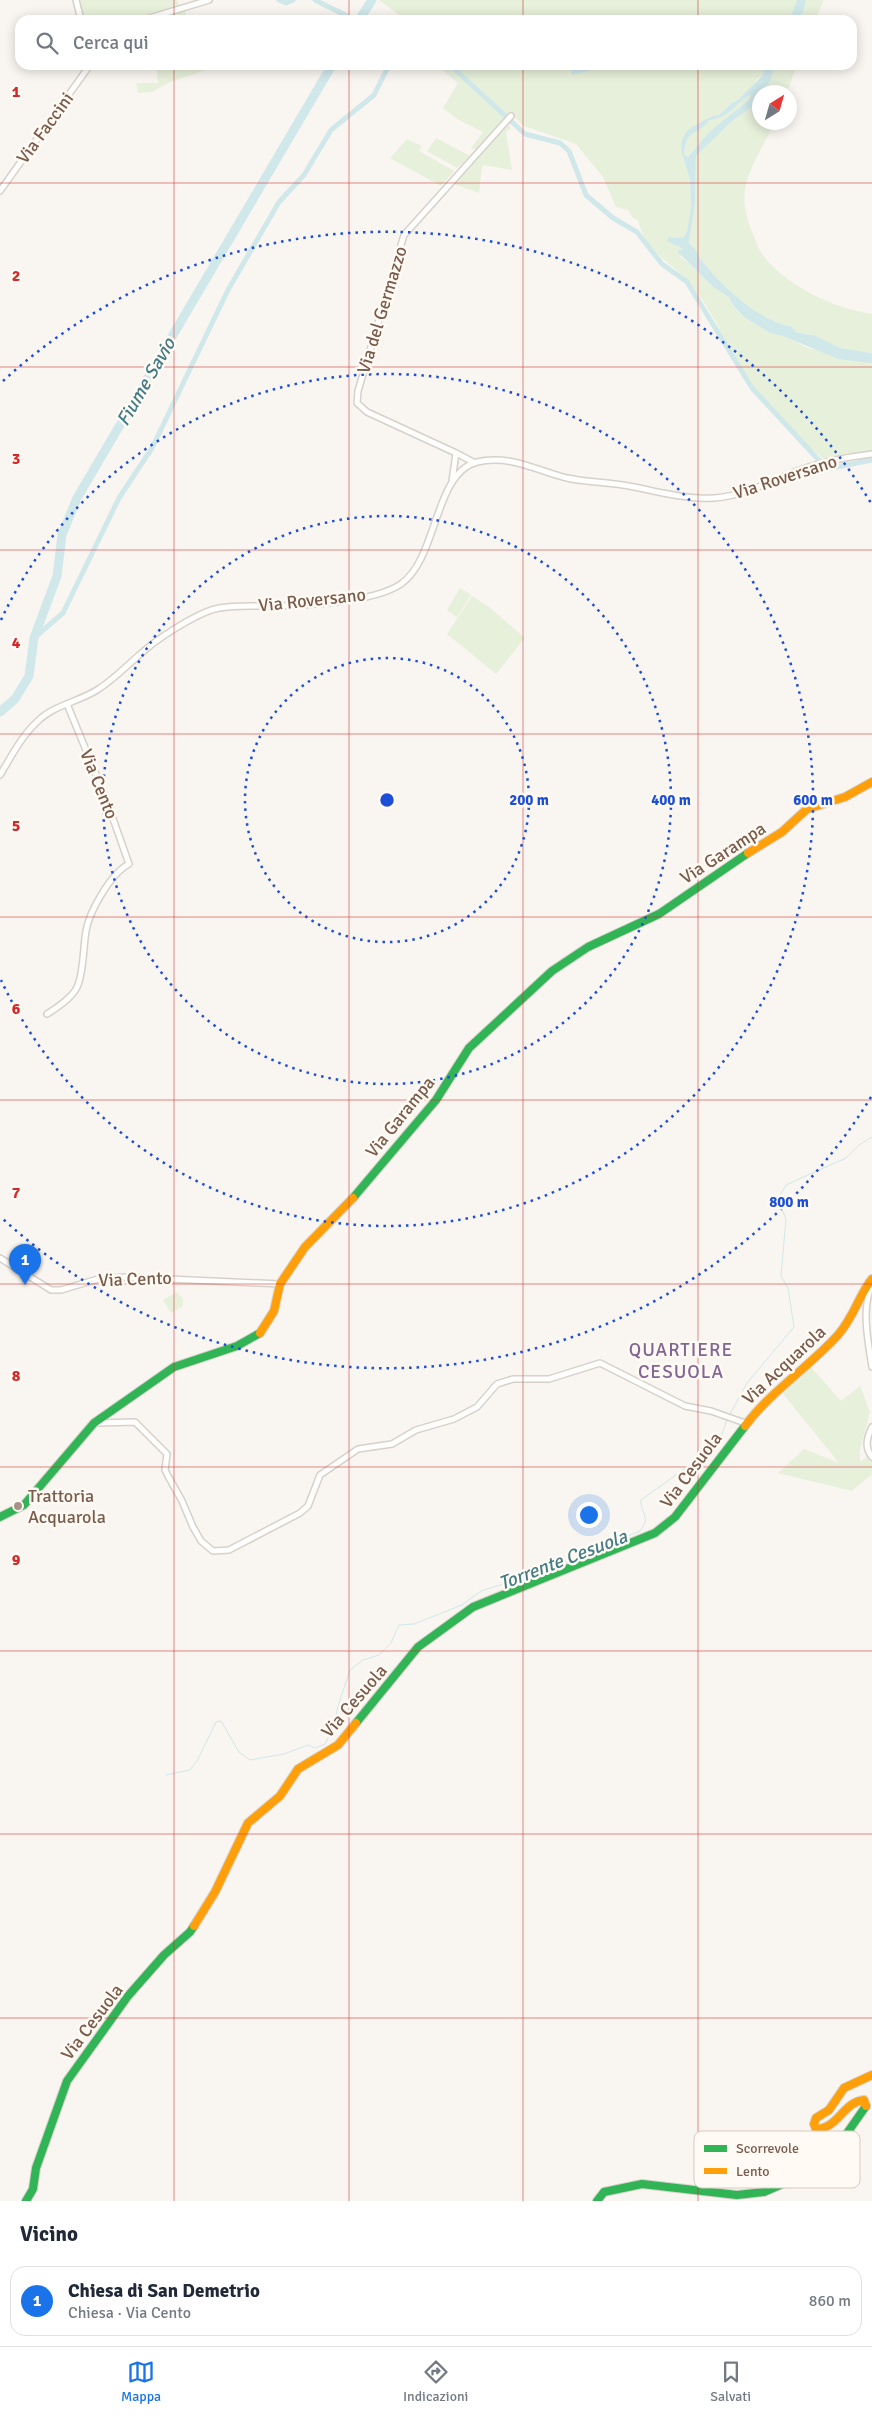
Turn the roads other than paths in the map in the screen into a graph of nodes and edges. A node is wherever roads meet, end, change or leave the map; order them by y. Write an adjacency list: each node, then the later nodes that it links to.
1 (76, 0): 3 (street)
2 (209, 0): 4 (street)
3 (80, 15)
4 (160, 15)
5 (86, 70): 7 (street, Via Faccini)
6 (511, 116): 8 (street, Via del Germazzo)
7 (0, 191)
8 (456, 453): 10 (street, Via del Germazzo); 11 (street)
9 (872, 454): 10 (street, Via Roversano)
10 (475, 463): 11 (street, Via Roversano)
11 (452, 482): 12 (street, Via Roversano)
12 (67, 704): 13 (street, Via Roversano); 15 (street, Via Cento)
13 (0, 775)
14 (872, 782): 18 (street, Via Garampa)
15 (47, 1014)
16 (0, 1258): 18 (street, Via Cento)
17 (872, 1281): 19 (street); 21 (street, Via Acquarola)
18 (280, 1284): 20 (street, Via Garampa)
19 (872, 1367)
20 (94, 1423): 21 (street, Via Acquarola); 24 (street, Via Garampa)
21 (745, 1423): 28 (street, Via Cesuola)
22 (872, 1427): 23 (street)
23 (872, 1457)
24 (0, 1518)
25 (872, 2075): 26 (street)
26 (847, 2131)
27 (775, 2188): 29 (street)
28 (26, 2201)
29 (597, 2201)

